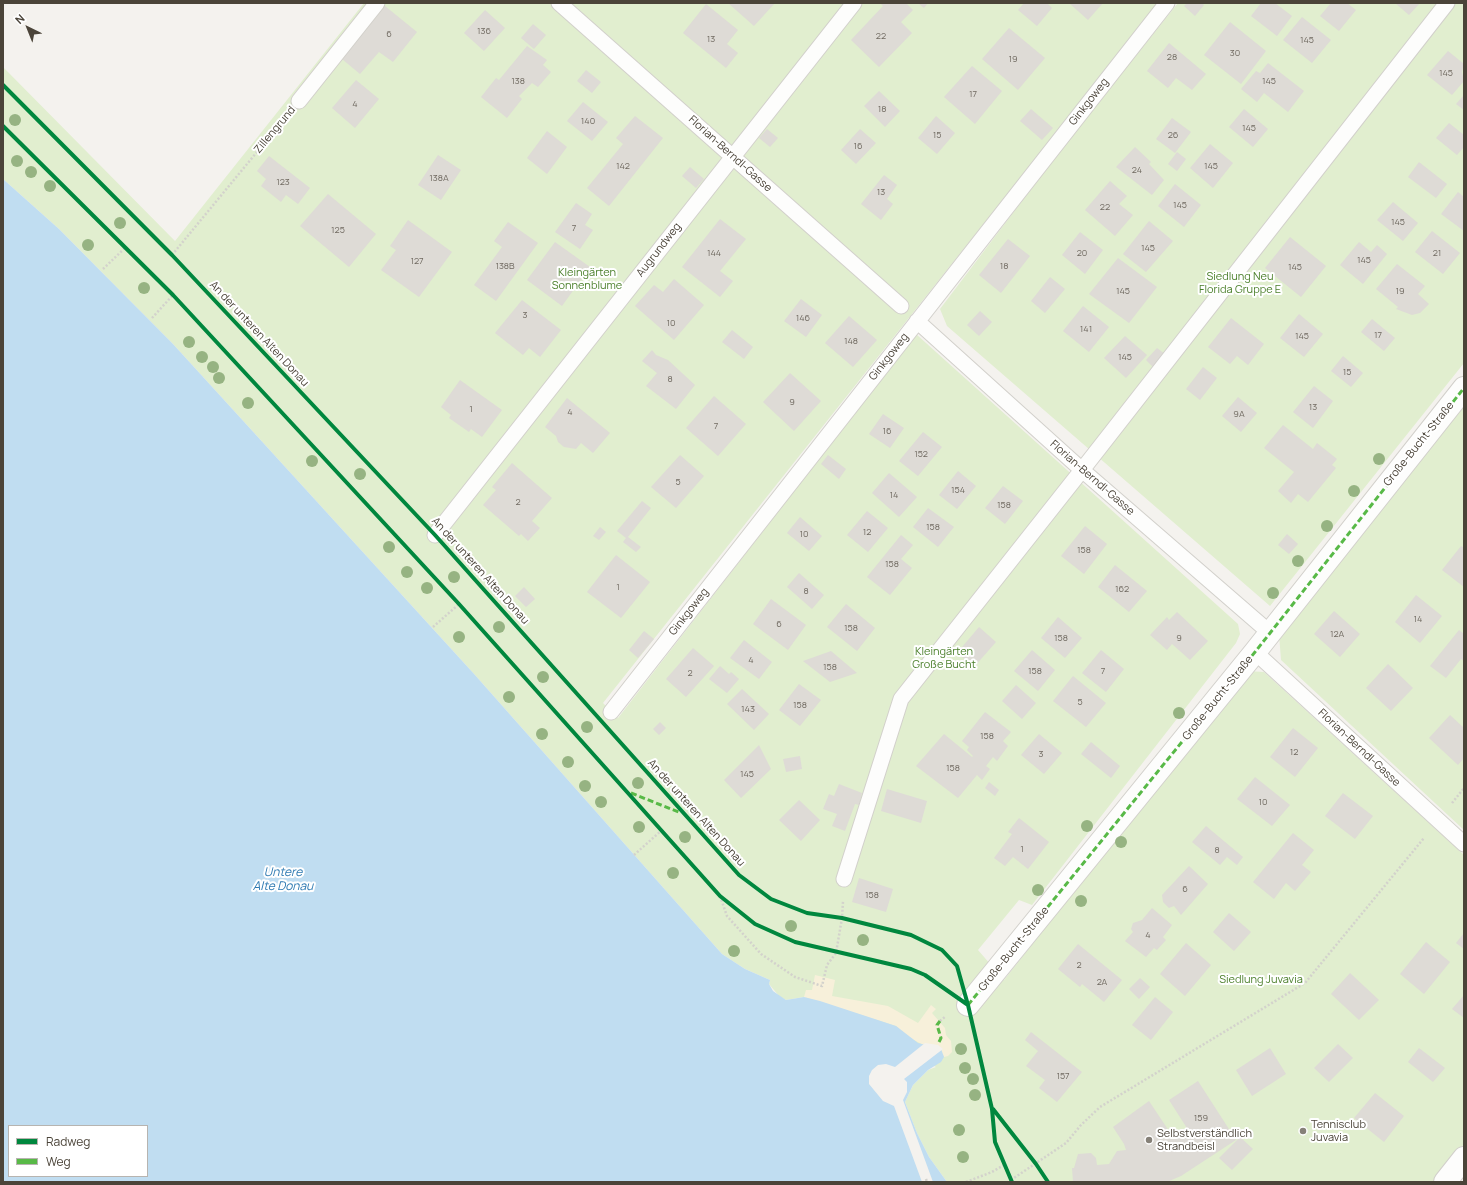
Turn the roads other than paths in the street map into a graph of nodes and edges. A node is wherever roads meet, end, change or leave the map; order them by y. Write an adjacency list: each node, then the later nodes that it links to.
1 (376, 3): 6 (lane, Zillengrund)
2 (559, 3): 7 (lane, Florian-Berndl-Gasse)
3 (854, 3): 7 (lane, Augrundweg)
4 (1167, 3): 9 (lane, Ginkgoweg)
5 (1447, 3): 11 (lane)
6 (299, 101)
7 (732, 156): 8 (lane, Florian-Berndl-Gasse); 12 (lane, Augrundweg)
8 (901, 306)
9 (917, 321): 11 (lane, Florian-Berndl-Gasse); 15 (lane, Ginkgoweg)
10 (1464, 388): 13 (street, Große-Bucht-Straße)
11 (1082, 470): 13 (lane, Florian-Berndl-Gasse); 17 (lane)
12 (435, 535)
13 (1269, 632): 14 (street, Große-Bucht-Straße)
14 (1255, 652): 16 (lane, Florian-Berndl-Gasse); 18 (street, Große-Bucht-Straße)
15 (611, 712)
16 (1464, 844)
17 (844, 879)
18 (968, 1005)
19 (1464, 1158): 20 (street)
20 (1445, 1182)

